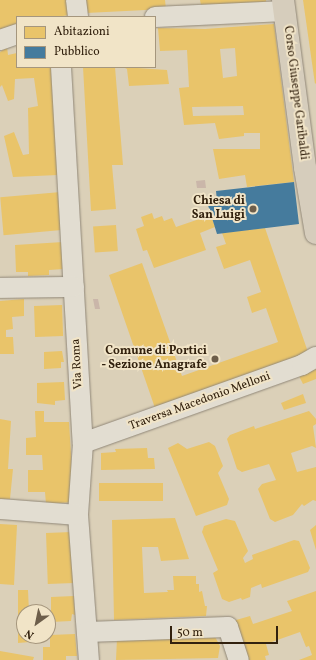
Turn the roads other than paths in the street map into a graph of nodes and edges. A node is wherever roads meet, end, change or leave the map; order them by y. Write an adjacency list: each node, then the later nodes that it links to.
1 (76, 0): 3 (street)
2 (284, 5): 4 (street); 8 (main road, Corso Giuseppe Garibaldi)
3 (78, 16)
4 (156, 17)
5 (16, 34): 6 (street)
6 (0, 40)
7 (61, 68): 9 (street, Via Roma)
8 (316, 233)
9 (74, 287): 10 (street); 12 (street, Via Roma)
10 (0, 288)
11 (316, 357): 12 (street, Traversa Macedonio Melloni)
12 (83, 443): 14 (street, Via Roma)
13 (0, 509): 14 (street)
14 (78, 515): 15 (street, Via Roma)
15 (87, 632): 16 (street, Via Roma); 17 (street)
16 (90, 660)
17 (239, 660)

